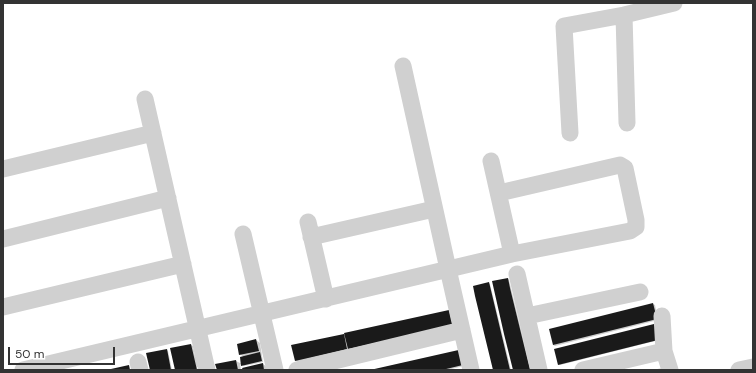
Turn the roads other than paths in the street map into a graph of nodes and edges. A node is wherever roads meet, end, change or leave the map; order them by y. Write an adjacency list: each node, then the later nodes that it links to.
1 (674, 3): 2 (street)
2 (624, 15): 5 (street); 7 (street)
3 (403, 66): 12 (street)
4 (145, 99): 6 (street)
5 (627, 123)
6 (153, 133): 9 (street); 11 (street)
7 (570, 133)
8 (491, 161): 10 (street)
9 (3, 168)
10 (499, 193): 15 (street); 15 (street)
11 (168, 198): 14 (street); 16 (street)
12 (434, 209): 17 (street); 20 (street)
13 (243, 234): 22 (street)
14 (3, 239)
15 (512, 254): 17 (street)
16 (183, 264): 21 (street); 25 (street)
17 (448, 269): 20 (street); 26 (street)
18 (517, 274): 23 (street)
19 (640, 292): 23 (street)
20 (326, 299): 22 (street)
21 (3, 307)
22 (261, 314): 25 (street); 33 (street)
23 (527, 316): 36 (street)
24 (662, 316): 27 (street)
25 (198, 328): 31 (street); 32 (street)
26 (462, 330): 28 (street); 35 (street)
27 (664, 351): 30 (street); 38 (street)
28 (339, 365): 34 (street)
29 (753, 366): 39 (street)
30 (602, 368): 37 (street)
31 (23, 370)
32 (207, 370)
33 (275, 370)
34 (297, 370)
35 (471, 370)
36 (539, 370)
37 (583, 370)
38 (670, 370)
39 (739, 370)

